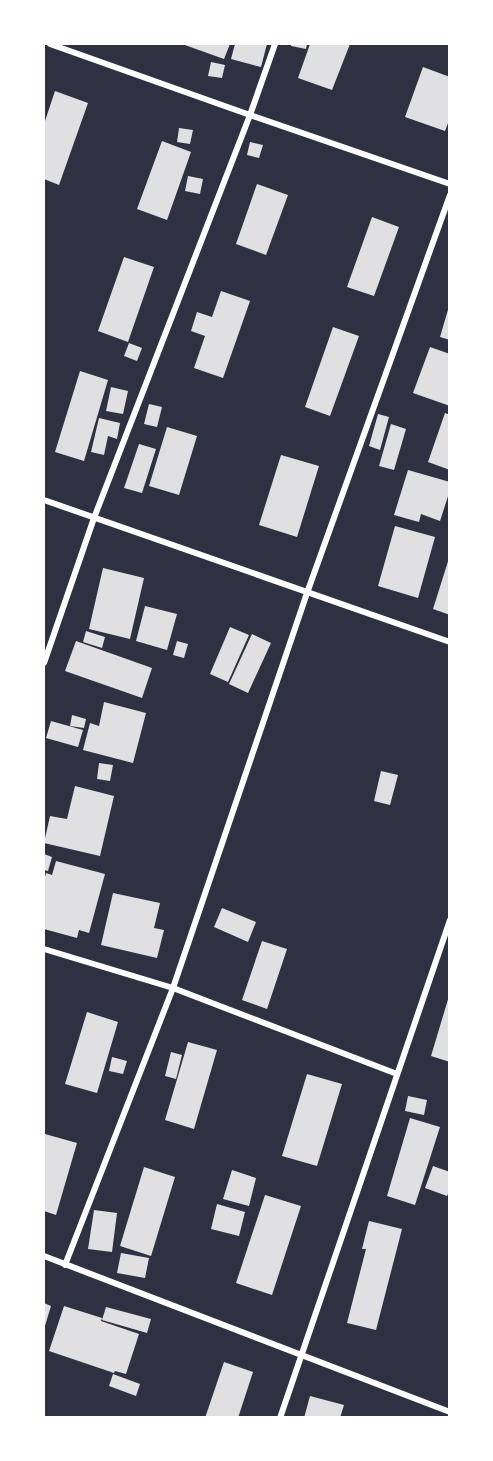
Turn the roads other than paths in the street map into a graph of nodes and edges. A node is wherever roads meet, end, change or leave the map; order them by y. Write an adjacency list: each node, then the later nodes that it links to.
1 (50, 44): 3 (street)
2 (275, 44): 3 (street)
3 (250, 115): 4 (street); 7 (street)
4 (450, 184)
5 (450, 195): 8 (street)
6 (44, 500): 7 (street)
7 (94, 518): 8 (street); 10 (street)
8 (307, 593): 9 (street); 13 (street)
9 (450, 642)
10 (44, 663)
11 (450, 920): 14 (street)
12 (44, 949): 13 (street)
13 (173, 988): 14 (street); 16 (street)
14 (397, 1074): 17 (street)
15 (44, 1256): 16 (street)
16 (65, 1265): 17 (street)
17 (302, 1355): 18 (street); 19 (street)
18 (450, 1412)
19 (280, 1418)

